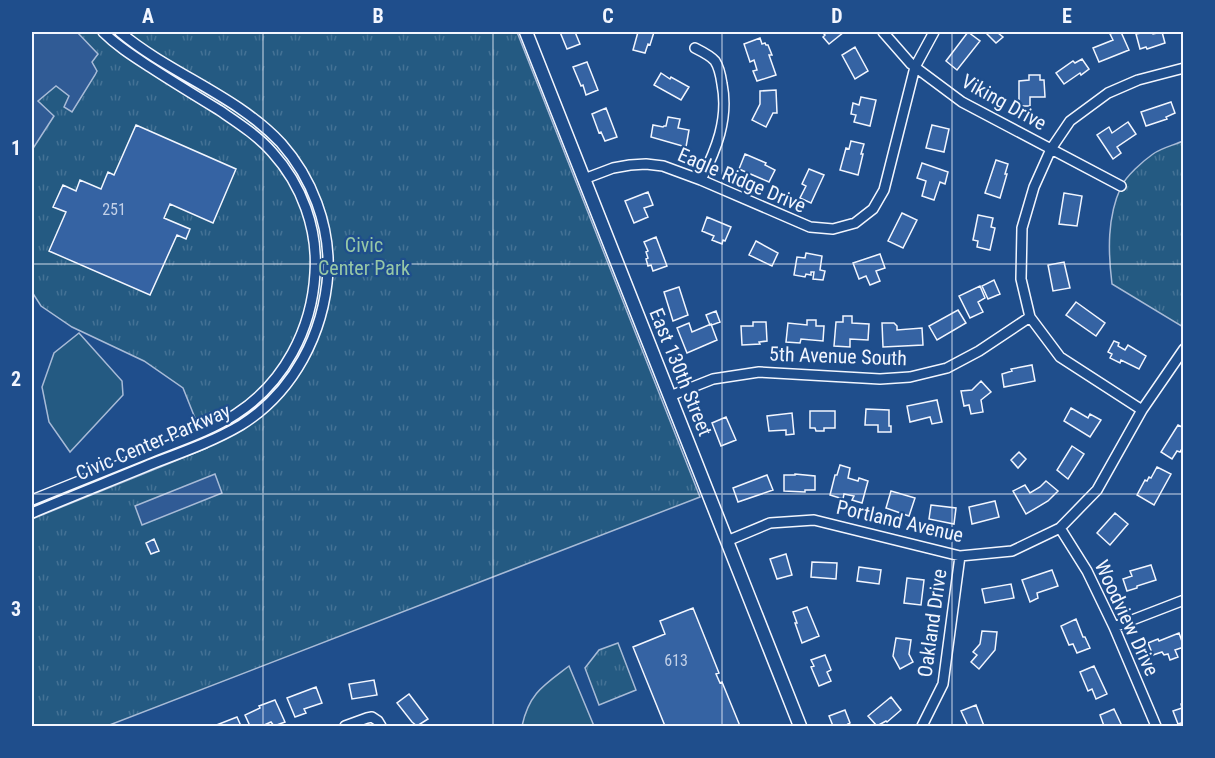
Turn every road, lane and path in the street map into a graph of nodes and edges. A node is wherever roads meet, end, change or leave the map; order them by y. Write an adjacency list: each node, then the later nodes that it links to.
1 (103, 32): 17 (street, Civic Center Parkway)
2 (120, 32): 18 (street, Civic Center Parkway)
3 (526, 32): 10 (street, East 130th Street)
4 (884, 32): 7 (street, Viking Drive)
5 (934, 32): 7 (street, Eagle Ridge Drive)
6 (695, 48): 11 (street)
7 (915, 67): 9 (street, Viking Drive); 11 (street, Eagle Ridge Drive)
8 (1184, 68): 9 (street)
9 (1051, 149): 12 (street, Viking Drive); 13 (street)
10 (584, 179): 11 (street, Eagle Ridge Drive); 15 (street, East 130th Street)
11 (701, 180)
12 (1121, 186)
13 (1030, 317): 15 (street, 5th Avenue South); 16 (street)
14 (1184, 349): 16 (street, Portland Avenue)
15 (670, 396): 20 (street, East 130th Street)
16 (1142, 410): 19 (street, Portland Avenue)
17 (32, 500)
18 (32, 513)
19 (1060, 528): 21 (street, Portland Avenue); 23 (street, Woodview Drive)
20 (727, 541): 21 (street, Portland Avenue); 26 (street, East 130th Street)
21 (960, 556): 27 (street, Oakland Drive)
22 (1184, 600): 23 (street)
23 (1114, 627): 28 (street, Woodview Drive)
24 (345, 726): 25 (street)
25 (381, 726)
26 (800, 726)
27 (922, 726)
28 (1156, 726)

